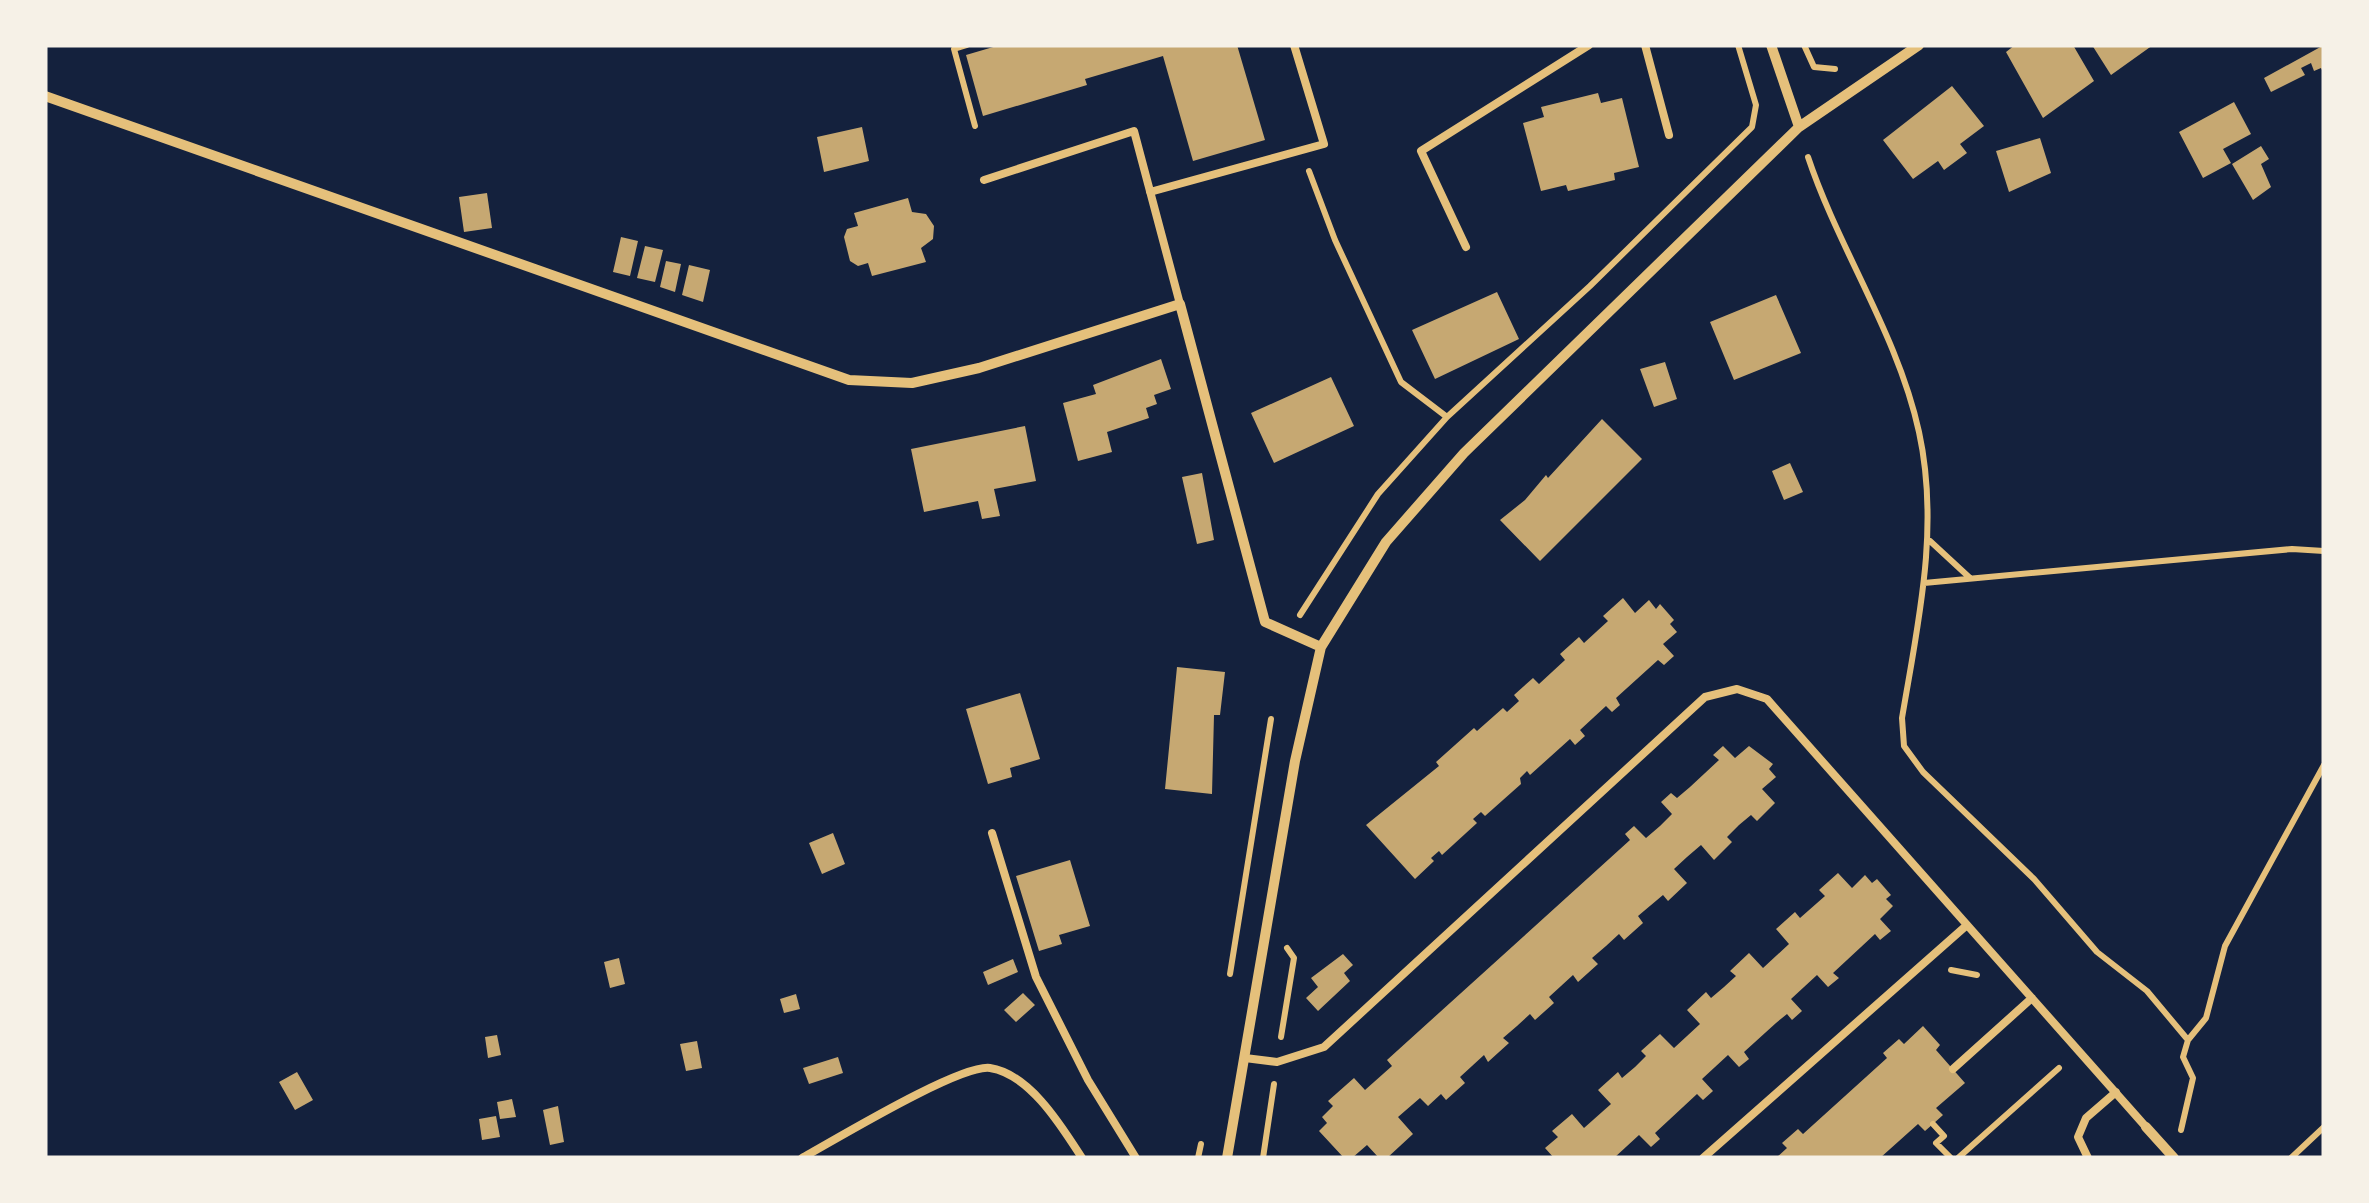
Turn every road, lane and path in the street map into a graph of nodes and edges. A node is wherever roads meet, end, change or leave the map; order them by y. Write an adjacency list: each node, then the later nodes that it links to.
1 (967, 45): 11 (path)
2 (1294, 45): 17 (lane)
3 (1589, 45): 18 (lane)
4 (1646, 45): 13 (lane)
5 (1738, 45): 20 (path)
6 (1771, 45): 12 (street)
7 (1804, 45): 9 (path)
8 (1919, 45): 12 (street)
9 (1846, 62)
10 (45, 96): 19 (street)
11 (976, 126)
12 (1799, 127): 26 (street)
13 (1669, 135)
14 (1808, 157): 21 (path)
15 (1305, 160): 20 (path)
16 (984, 180): 17 (lane)
17 (1150, 192): 19 (lane)
18 (1466, 247)
19 (1180, 304): 26 (street)
20 (1447, 417): 25 (path)
21 (1930, 540): 23 (path); 24 (path)
22 (2324, 551): 23 (path)
23 (1970, 578): 24 (path)
24 (1924, 583): 34 (path)
25 (1300, 616)
26 (1320, 648): 35 (street)
27 (1271, 719): 32 (path)
28 (2324, 765): 34 (path)
29 (992, 833): 47 (lane)
30 (1967, 925): 33 (lane); 36 (lane); 51 (lane)
31 (1289, 935): 36 (path)
32 (1227, 991)
33 (2032, 998): 38 (lane); 39 (lane)
34 (2188, 1040): 44 (path)
35 (1245, 1058): 36 (lane); 49 (street)
36 (1277, 1062): 50 (path)
37 (2060, 1068): 52 (path)
38 (1952, 1069)
39 (2116, 1092): 41 (lane); 53 (lane)
40 (1934, 1124): 52 (path)
41 (2146, 1126): 44 (street)
42 (1204, 1129): 48 (path)
43 (2322, 1132): 54 (path)
44 (2172, 1157)
45 (802, 1158): 46 (lane)
46 (1082, 1158)
47 (1136, 1158)
48 (1198, 1158)
49 (1227, 1158)
50 (1263, 1158)
51 (1703, 1158)
52 (1954, 1158)
53 (2088, 1158)
54 (2290, 1158)

